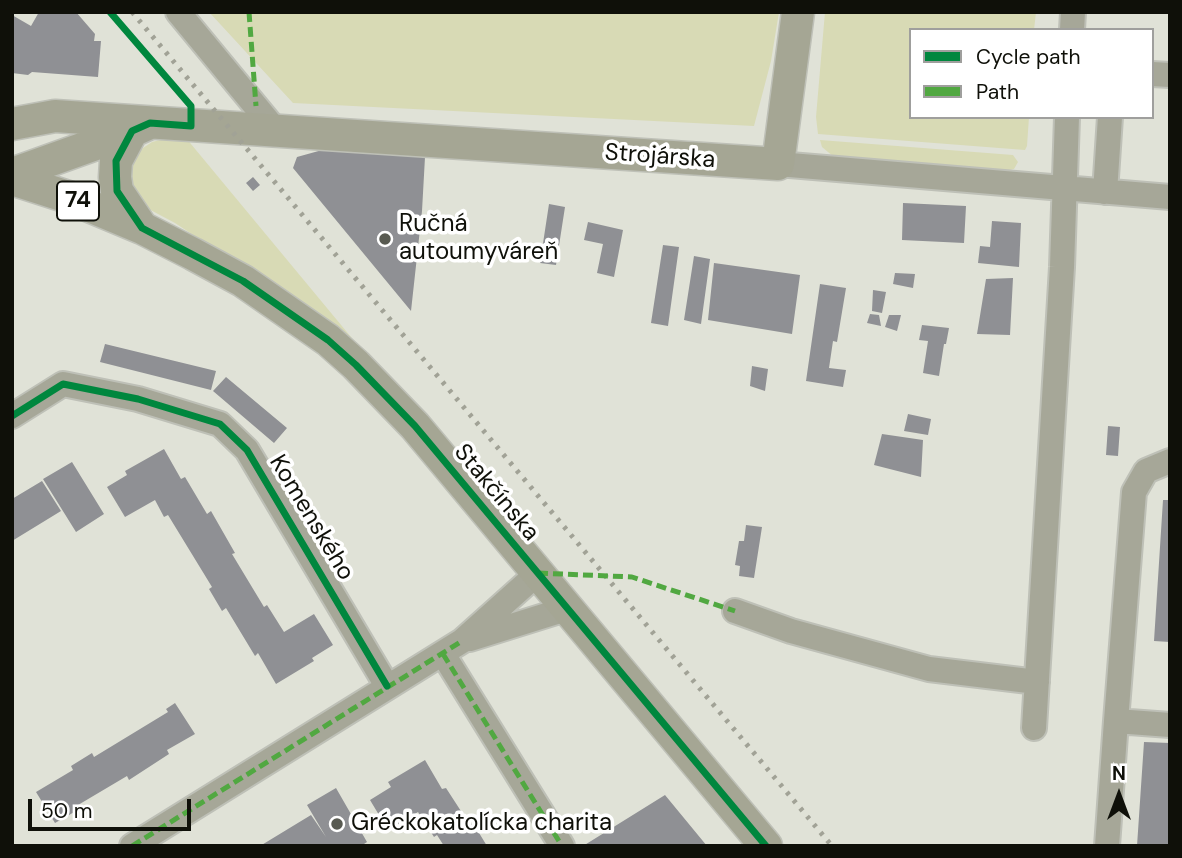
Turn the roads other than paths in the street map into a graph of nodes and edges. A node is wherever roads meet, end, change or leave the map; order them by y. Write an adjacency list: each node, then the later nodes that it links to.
1 (178, 12): 7 (street)
2 (798, 12): 8 (main road)
3 (1066, 119): 10 (street)
4 (1110, 119): 11 (street)
5 (141, 127): 6 (main road, Strojárska); 7 (main road, Strojárska); 9 (main road, Strojárska); 13 (main road)
6 (18, 128)
7 (277, 132): 8 (main road, Strojárska)
8 (778, 164): 10 (street, Strojárska)
9 (12, 177): 13 (main road, Stakčínska / 74)
10 (1063, 189): 11 (street, Strojárska); 20 (street)
11 (1105, 192): 12 (street, Strojárska)
12 (1170, 197)
13 (142, 228): 16 (main road, Stakčínska / 74)
14 (12, 416): 21 (street, Komenského)
15 (1170, 461): 22 (street)
16 (538, 573): 17 (main road, Stakčínska / 74); 19 (street)
17 (566, 609): 19 (street); 27 (main road, Stakčínska / 74)
18 (735, 611): 20 (street)
19 (453, 648): 21 (street); 26 (street)
20 (1037, 682): 24 (street)
21 (387, 686): 25 (street)
22 (1116, 721): 23 (street); 28 (street)
23 (1170, 725)
24 (1034, 728)
25 (132, 846)
26 (562, 846)
27 (766, 846)
28 (1107, 846)

